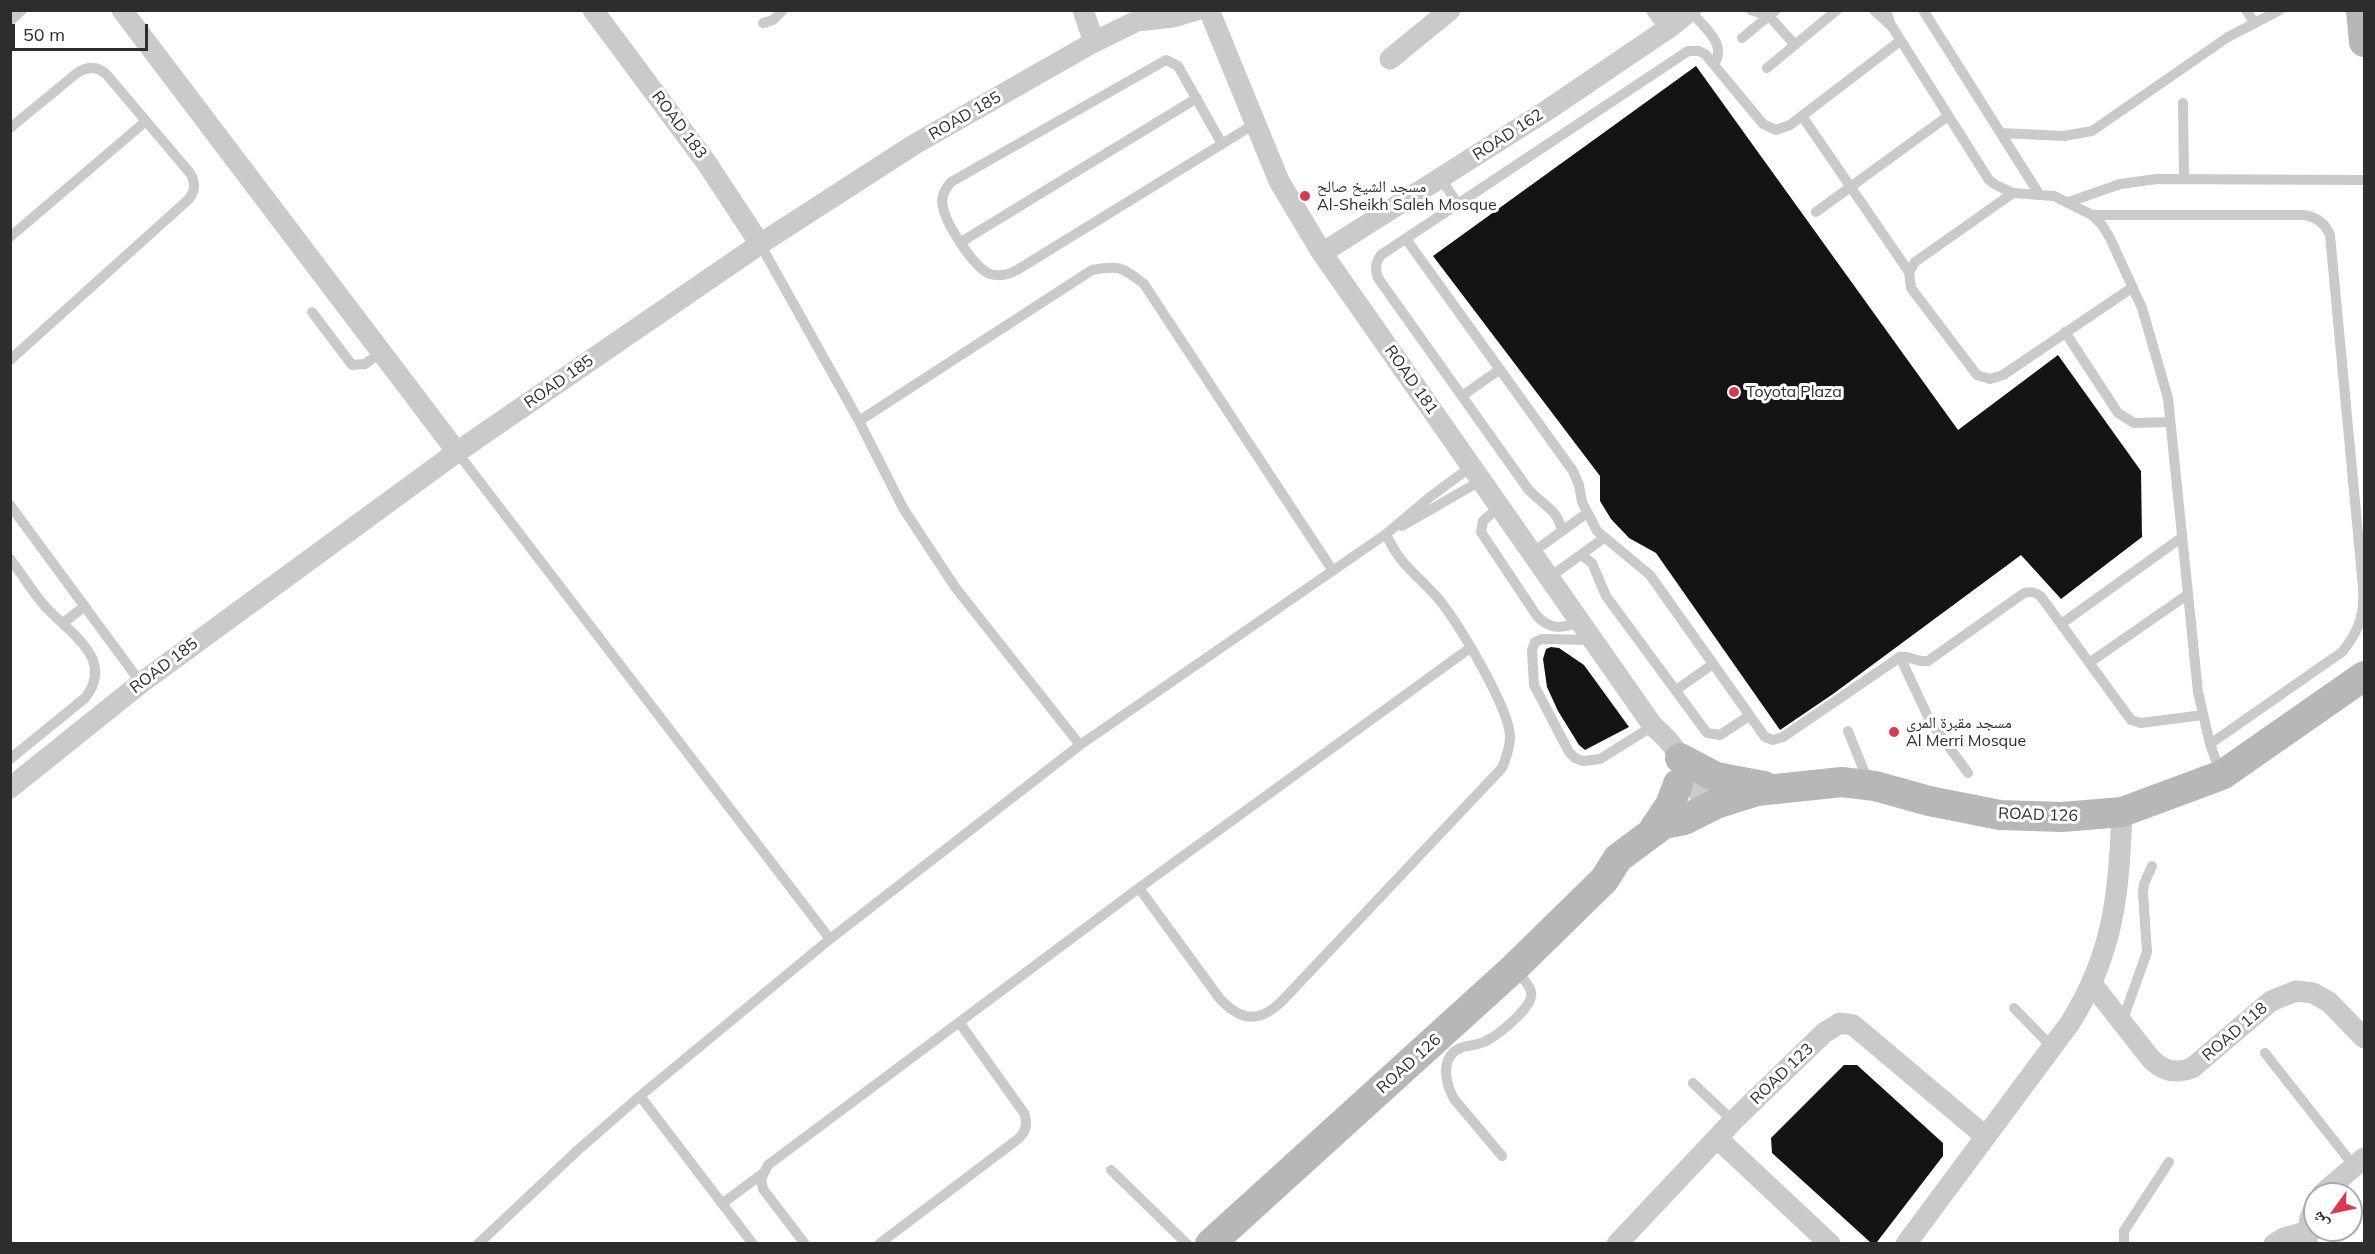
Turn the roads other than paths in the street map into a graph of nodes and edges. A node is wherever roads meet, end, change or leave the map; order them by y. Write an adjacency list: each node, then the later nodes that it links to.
1 (22, 10): 21 (lane)
2 (122, 10): 62 (street)
3 (593, 10): 56 (street, ROAD 183)
4 (783, 10): 23 (lane)
5 (1083, 10): 28 (street)
6 (1197, 10): 20 (street, ROAD 185)
7 (1209, 10): 39 (street, ROAD 181)
8 (1450, 10): 31 (street)
9 (1657, 10): 25 (street)
10 (1751, 10): 19 (lane)
11 (1837, 10): 30 (lane)
12 (1874, 10): 24 (lane)
13 (1886, 10): 24 (lane)
14 (1923, 10): 41 (lane)
15 (2246, 10): 22 (lane)
16 (2280, 10): 22 (lane)
17 (2361, 10): 29 (street)
18 (1690, 11): 25 (street, ROAD 162); 32 (lane)
19 (1771, 12): 26 (lane); 30 (lane)
20 (1142, 16): 28 (street, ROAD 185)
21 (10, 21)
22 (2254, 22): 41 (lane)
23 (763, 23)
24 (1891, 25): 27 (lane)
25 (1670, 27): 43 (street, ROAD 162)
26 (1742, 38)
27 (1900, 41): 36 (lane); 37 (lane)
28 (1094, 42): 56 (street, ROAD 185)
29 (2364, 42)
30 (1795, 45): 33 (lane)
31 (1390, 59)
32 (1714, 64): 36 (lane); 50 (lane)
33 (1767, 68)
34 (1197, 98): 42 (lane); 55 (lane); 55 (lane)
35 (2183, 103): 44 (lane)
36 (1802, 116): 46 (lane)
37 (1948, 116): 46 (lane); 47 (lane)
38 (146, 121): 40 (lane); 53 (lane); 63 (lane)
39 (1256, 123): 42 (lane); 57 (street, ROAD 181)
40 (10, 128)
41 (2001, 133): 48 (lane)
42 (1222, 144): 55 (lane)
43 (1440, 178): 50 (lane); 57 (street, ROAD 162)
44 (2184, 179): 45 (lane); 49 (lane)
45 (2364, 180)
46 (1851, 186): 51 (lane); 58 (lane)
47 (2013, 193): 48 (lane); 58 (lane)
48 (2039, 194): 49 (lane)
49 (2069, 202): 52 (lane)
50 (1458, 204): 54 (lane)
51 (1816, 212)
52 (2092, 215): 59 (lane); 99 (lane)
53 (10, 237)
54 (1406, 239): 64 (lane); 65 (lane)
55 (961, 242)
56 (760, 244): 66 (lane); 68 (street, ROAD 185)
57 (1322, 253): 69 (street, ROAD 181)
58 (1909, 272): 61 (lane)
59 (2133, 287): 61 (lane); 67 (lane)
60 (312, 312): 62 (lane)
61 (2065, 332): 67 (lane)
62 (380, 353): 68 (street)
63 (10, 360)
64 (1499, 369): 65 (lane); 72 (lane)
65 (1462, 396): 73 (lane)
66 (859, 421): 80 (lane); 100 (lane)
67 (2170, 423): 76 (lane)
68 (457, 453): 93 (street, ROAD 185); 114 (lane)
69 (1477, 473): 71 (street, ROAD 181); 74 (lane); 74 (lane)
70 (10, 505): 83 (lane)
71 (1500, 506): 77 (street, ROAD 181); 84 (lane)
72 (1587, 513): 73 (lane); 75 (lane)
73 (1562, 531): 77 (lane)
74 (1386, 534): 80 (lane); 88 (lane)
75 (1604, 538): 78 (lane); 91 (lane)
76 (2181, 538): 82 (lane); 86 (lane)
77 (1533, 552): 81 (street, ROAD 181)
78 (1581, 555): 81 (lane); 94 (lane)
79 (10, 559): 85 (lane)
80 (1333, 571): 100 (lane)
81 (1550, 577): 84 (street, ROAD 181)
82 (2187, 595): 90 (lane); 95 (lane)
83 (85, 606): 85 (lane); 93 (lane)
84 (1581, 622): 87 (street, ROAD 181)
85 (63, 623): 101 (lane)
86 (2061, 624): 89 (lane); 90 (lane)
87 (1594, 640): 97 (street, ROAD 181); 97 (lane)
88 (1470, 648): 113 (lane); 113 (lane)
89 (1900, 657): 96 (lane); 103 (lane)
90 (2089, 663): 95 (lane)
91 (1713, 664): 94 (lane); 96 (lane)
92 (2364, 676): 104 (street, ROAD 126)
93 (141, 683): 106 (street, ROAD 185)
94 (1676, 690): 96 (lane)
95 (2203, 715): 99 (lane)
96 (1749, 716)
97 (1653, 726): 102 (street, ROAD 181)
98 (1848, 731): 105 (lane)
99 (2210, 744): 104 (lane)
100 (1080, 746): 114 (lane)
101 (10, 759)
102 (1679, 771): 107 (street); 109 (street, ROAD 181); 110 (street)
103 (1968, 773)
104 (2222, 775): 108 (street, ROAD 126)
105 (1870, 785): 107 (street, ROAD 126); 108 (street, ROAD 126)
106 (10, 788)
107 (1776, 788): 109 (street, ROAD 126)
108 (2122, 812): 116 (street)
109 (1694, 815): 110 (street, ROAD 126); 112 (street, ROAD 126)
110 (1653, 832): 112 (street, ROAD 126)
111 (2152, 866): 119 (lane)
112 (1604, 880): 115 (street, ROAD 126)
113 (1139, 888): 118 (lane)
114 (830, 939): 124 (lane)
115 (1514, 968): 128 (lane); 141 (street, ROAD 126)
116 (2092, 984): 119 (street, ROAD 118); 121 (street)
117 (2014, 1008): 121 (lane)
118 (959, 1022): 132 (lane); 139 (lane)
119 (2122, 1022): 120 (street, ROAD 118)
120 (2364, 1038)
121 (2052, 1047): 126 (street)
122 (2265, 1053): 130 (lane)
123 (1693, 1083): 125 (lane)
124 (640, 1096): 134 (lane); 136 (lane)
125 (1732, 1121): 126 (street, ROAD 123); 127 (street, ROAD 123)
126 (1985, 1136): 144 (street)
127 (1717, 1138): 142 (street, ROAD 123); 143 (street)
128 (1502, 1156)
129 (2169, 1162): 145 (lane)
130 (2359, 1162): 133 (street)
131 (1111, 1170): 140 (lane)
132 (762, 1174): 134 (lane); 138 (lane)
133 (2336, 1182)
134 (723, 1203): 137 (lane)
135 (2303, 1237): 146 (street)
136 (478, 1244)
137 (753, 1244)
138 (804, 1244)
139 (879, 1244)
140 (1187, 1244)
141 (1210, 1244)
142 (1617, 1244)
143 (1830, 1244)
144 (1906, 1244)
145 (2124, 1244)
146 (2274, 1244)

